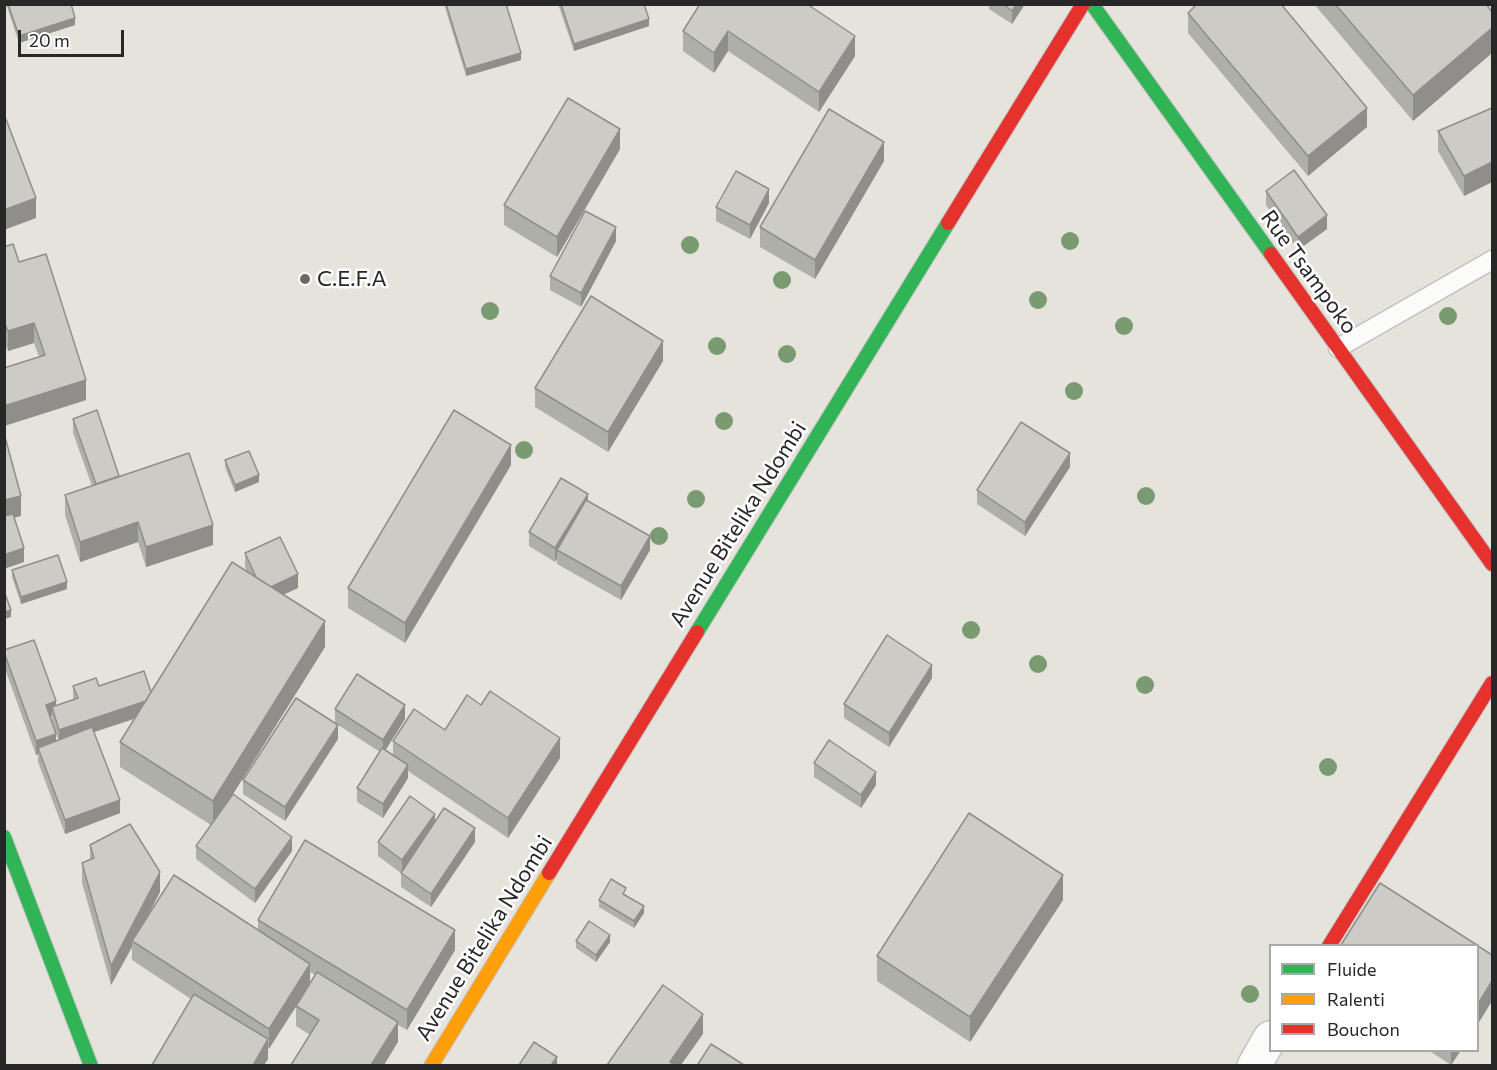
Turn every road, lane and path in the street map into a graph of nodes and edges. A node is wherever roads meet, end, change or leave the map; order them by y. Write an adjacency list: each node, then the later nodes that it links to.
1 (1083, 4): 11 (main road, Avenue Bitelika Ndombi)
2 (1092, 4): 4 (main road, Rue Tsampoko)
3 (1492, 260): 4 (lane)
4 (1338, 348): 5 (main road, Rue Tsampoko)
5 (1492, 564)
6 (1492, 683): 8 (main road)
7 (4, 837): 10 (main road)
8 (1330, 944)
9 (1269, 1040): 12 (street)
10 (91, 1065)
11 (431, 1065)
12 (1254, 1065)

